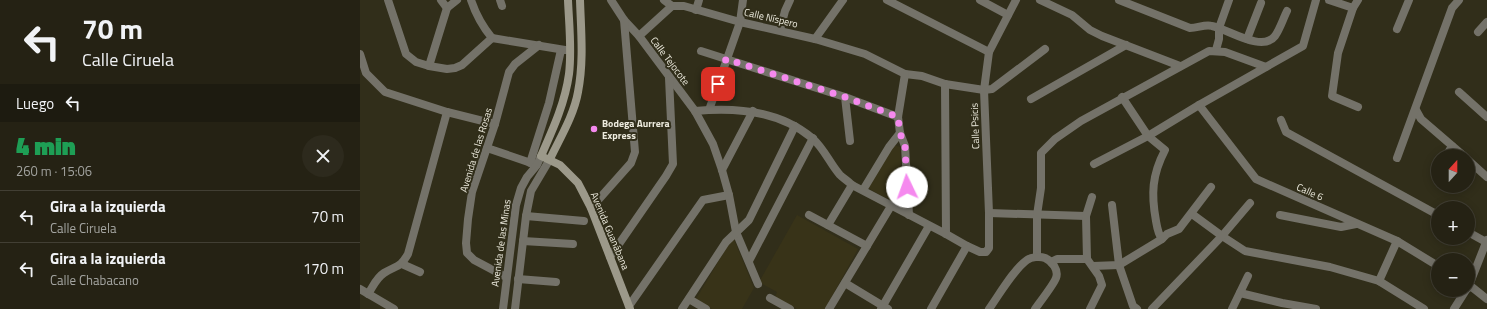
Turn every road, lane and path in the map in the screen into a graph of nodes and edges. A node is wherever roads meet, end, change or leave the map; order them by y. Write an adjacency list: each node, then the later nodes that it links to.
1 (388, 0): 52 (street)
2 (441, 0): 26 (street)
3 (457, 0): 26 (street)
4 (471, 0): 39 (street)
5 (568, 0): 46 (street, Avenida de las Minas)
6 (580, 0): 85 (street, Avenida de las Minas)
7 (611, 0): 31 (street, Calle Tejocote)
8 (664, 0): 25 (street)
9 (699, 0): 28 (street)
10 (743, 0): 32 (street)
11 (790, 0): 36 (street)
12 (843, 0): 40 (street)
13 (887, 0): 49 (street)
14 (980, 0): 30 (street)
15 (1016, 0): 30 (street, Calle Psicis)
16 (1040, 0): 42 (street)
17 (1119, 0): 34 (street)
18 (1316, 0): 54 (street)
19 (1328, 0): 27 (street)
20 (1358, 0): 27 (street)
21 (1408, 0): 35 (street)
22 (1458, 0): 66 (street)
23 (1227, 1): 34 (street)
24 (1261, 3): 41 (street)
25 (672, 6): 28 (street, Calle Níspero); 38 (street)
26 (447, 8): 52 (street)
27 (1353, 8): 64 (street)
28 (696, 10): 32 (street, Calle Níspero)
29 (1287, 11): 41 (street)
30 (1008, 15): 49 (street, Calle Psicis)
31 (624, 20): 38 (street, Calle Tejocote); 99 (street)
32 (740, 22): 36 (street, Calle Níspero); 51 (street)
33 (1487, 22): 37 (street)
34 (1219, 28): 41 (street); 47 (street)
35 (1397, 29)
36 (780, 30): 40 (street, Calle Níspero)
37 (1478, 32)
38 (639, 36): 56 (street, Calle Tejocote)
39 (492, 38): 43 (street); 52 (street)
40 (816, 39): 55 (street, Calle Níspero)
41 (1247, 39)
42 (1126, 45): 53 (street); 62 (street)
43 (539, 46): 45 (street); 73 (street, Avenida de las Rosas)
44 (1044, 49): 58 (street)
45 (561, 50): 46 (street); 86 (street)
46 (570, 50): 83 (street, Avenida de las Minas)
47 (1216, 50): 53 (street); 54 (street)
48 (701, 51): 51 (street)
49 (989, 52): 58 (street, Calle Psicis)
50 (360, 54): 69 (street)
51 (726, 59): 60 (street); 65 (street)
52 (429, 66)
53 (1180, 66): 61 (street)
54 (1266, 67): 63 (street)
55 (905, 74): 57 (street, Calle Níspero); 70 (street)
56 (669, 78): 67 (street, Calle Tejocote); 124 (street)
57 (945, 84): 58 (street, Calle Níspero); 114 (street)
58 (984, 90): 101 (street, Calle Psicis)
59 (1459, 92): 71 (street)
60 (845, 97): 70 (street); 78 (street)
61 (1122, 97): 76 (street); 102 (street)
62 (1031, 99)
63 (1199, 105): 76 (street); 110 (street, Calle 6)
64 (1358, 107)
65 (709, 110): 67 (street); 68 (street)
66 (1416, 110): 79 (street); 84 (street)
67 (695, 111): 89 (street, Calle Tejocote)
68 (753, 111): 74 (street); 89 (street)
69 (447, 112): 73 (street); 130 (street)
70 (898, 117): 75 (street)
71 (1487, 117)
72 (1281, 120): 100 (street)
73 (495, 124): 80 (street, Avenida de las Rosas)
74 (795, 126): 77 (street); 113 (street)
75 (900, 133): 93 (street); 105 (street)
76 (1148, 136): 87 (street); 117 (street)
77 (813, 138): 91 (street); 127 (street)
78 (850, 141)
79 (1452, 146): 81 (street); 82 (street)
80 (487, 148): 86 (street); 136 (street, Avenida de las Rosas)
81 (1450, 149)
82 (1456, 149)
83 (541, 156): 85 (street, Avenida Guanábana); 86 (street, Avenida de las Minas)
84 (1398, 158)
85 (550, 159): 99 (street, Avenida Guanábana); 106 (street, Avenida de las Minas)
86 (533, 164): 136 (street, Avenida de las Minas)
87 (1094, 164)
88 (1475, 166): 90 (street)
89 (722, 170): 94 (street, Calle Tejocote)
90 (1487, 177)
91 (852, 185): 93 (street); 111 (street)
92 (1211, 187): 103 (street)
93 (863, 190): 98 (street)
94 (729, 195): 113 (street, Calle Tejocote); 152 (street)
95 (1092, 197): 107 (street)
96 (1250, 203): 116 (street)
97 (1112, 205): 131 (street)
98 (891, 206): 105 (street); 122 (street)
99 (591, 208): 124 (street, Avenida Guanábana)
100 (1431, 211)
101 (989, 213): 102 (street); 123 (street, Calle Psicis)
102 (1037, 214): 107 (street); 125 (street)
103 (1192, 214): 116 (street); 117 (street)
104 (809, 215): 111 (street)
105 (909, 215): 112 (street)
106 (526, 216): 109 (street); 118 (street, Avenida de las Minas)
107 (1086, 216): 126 (street)
108 (1280, 216): 110 (street)
109 (584, 221)
110 (1356, 224): 119 (street, Calle 6)
111 (828, 225): 122 (street)
112 (929, 226): 114 (street); 153 (street)
113 (736, 232): 127 (street, Calle Tejocote); 148 (street)
114 (946, 234): 123 (street)
115 (1475, 235): 120 (street)
116 (1222, 236): 138 (street); 166 (street)
117 (1162, 239): 131 (street)
118 (523, 241): 121 (street); 137 (street, Avenida de las Minas)
119 (1397, 241): 129 (street, Calle 6); 138 (street)
120 (1487, 241): 133 (street)
121 (573, 244)
122 (867, 246): 141 (street)
123 (967, 246): 162 (street)
124 (610, 257): 152 (street, Avenida Guanábana)
125 (1037, 257): 128 (street); 163 (street)
126 (1088, 259): 128 (street); 132 (street)
127 (748, 261): 140 (street, Calle Tejocote)
128 (1051, 262): 164 (street)
129 (1431, 262)
130 (402, 264): 134 (street); 145 (street)
131 (1119, 265): 132 (street); 154 (street)
132 (1093, 266): 165 (street)
133 (1475, 269)
134 (420, 272)
135 (1248, 276): 144 (street)
136 (506, 277): 156 (street, Avenida de las Minas)
137 (518, 279): 139 (street); 157 (street, Avenida de las Minas)
138 (1379, 281): 169 (street)
139 (556, 282)
140 (758, 284)
141 (845, 284): 153 (street); 161 (street)
142 (360, 289): 145 (street)
143 (1475, 291): 149 (street)
144 (1240, 293): 151 (street); 167 (street)
145 (368, 294): 155 (street)
146 (1461, 297): 170 (street)
147 (770, 298): 150 (street)
148 (689, 299): 158 (street); 159 (street)
149 (1487, 300)
150 (777, 306): 160 (street)
151 (1282, 306): 168 (street)
152 (630, 307)
153 (884, 308)
154 (1134, 308)
155 (394, 309)
156 (502, 309)
157 (515, 309)
158 (682, 309)
159 (706, 309)
160 (790, 309)
161 (829, 309)
162 (931, 309)
163 (990, 309)
164 (1035, 309)
165 (1090, 309)
166 (1152, 309)
167 (1232, 309)
168 (1316, 309)
169 (1424, 309)
170 (1454, 309)

